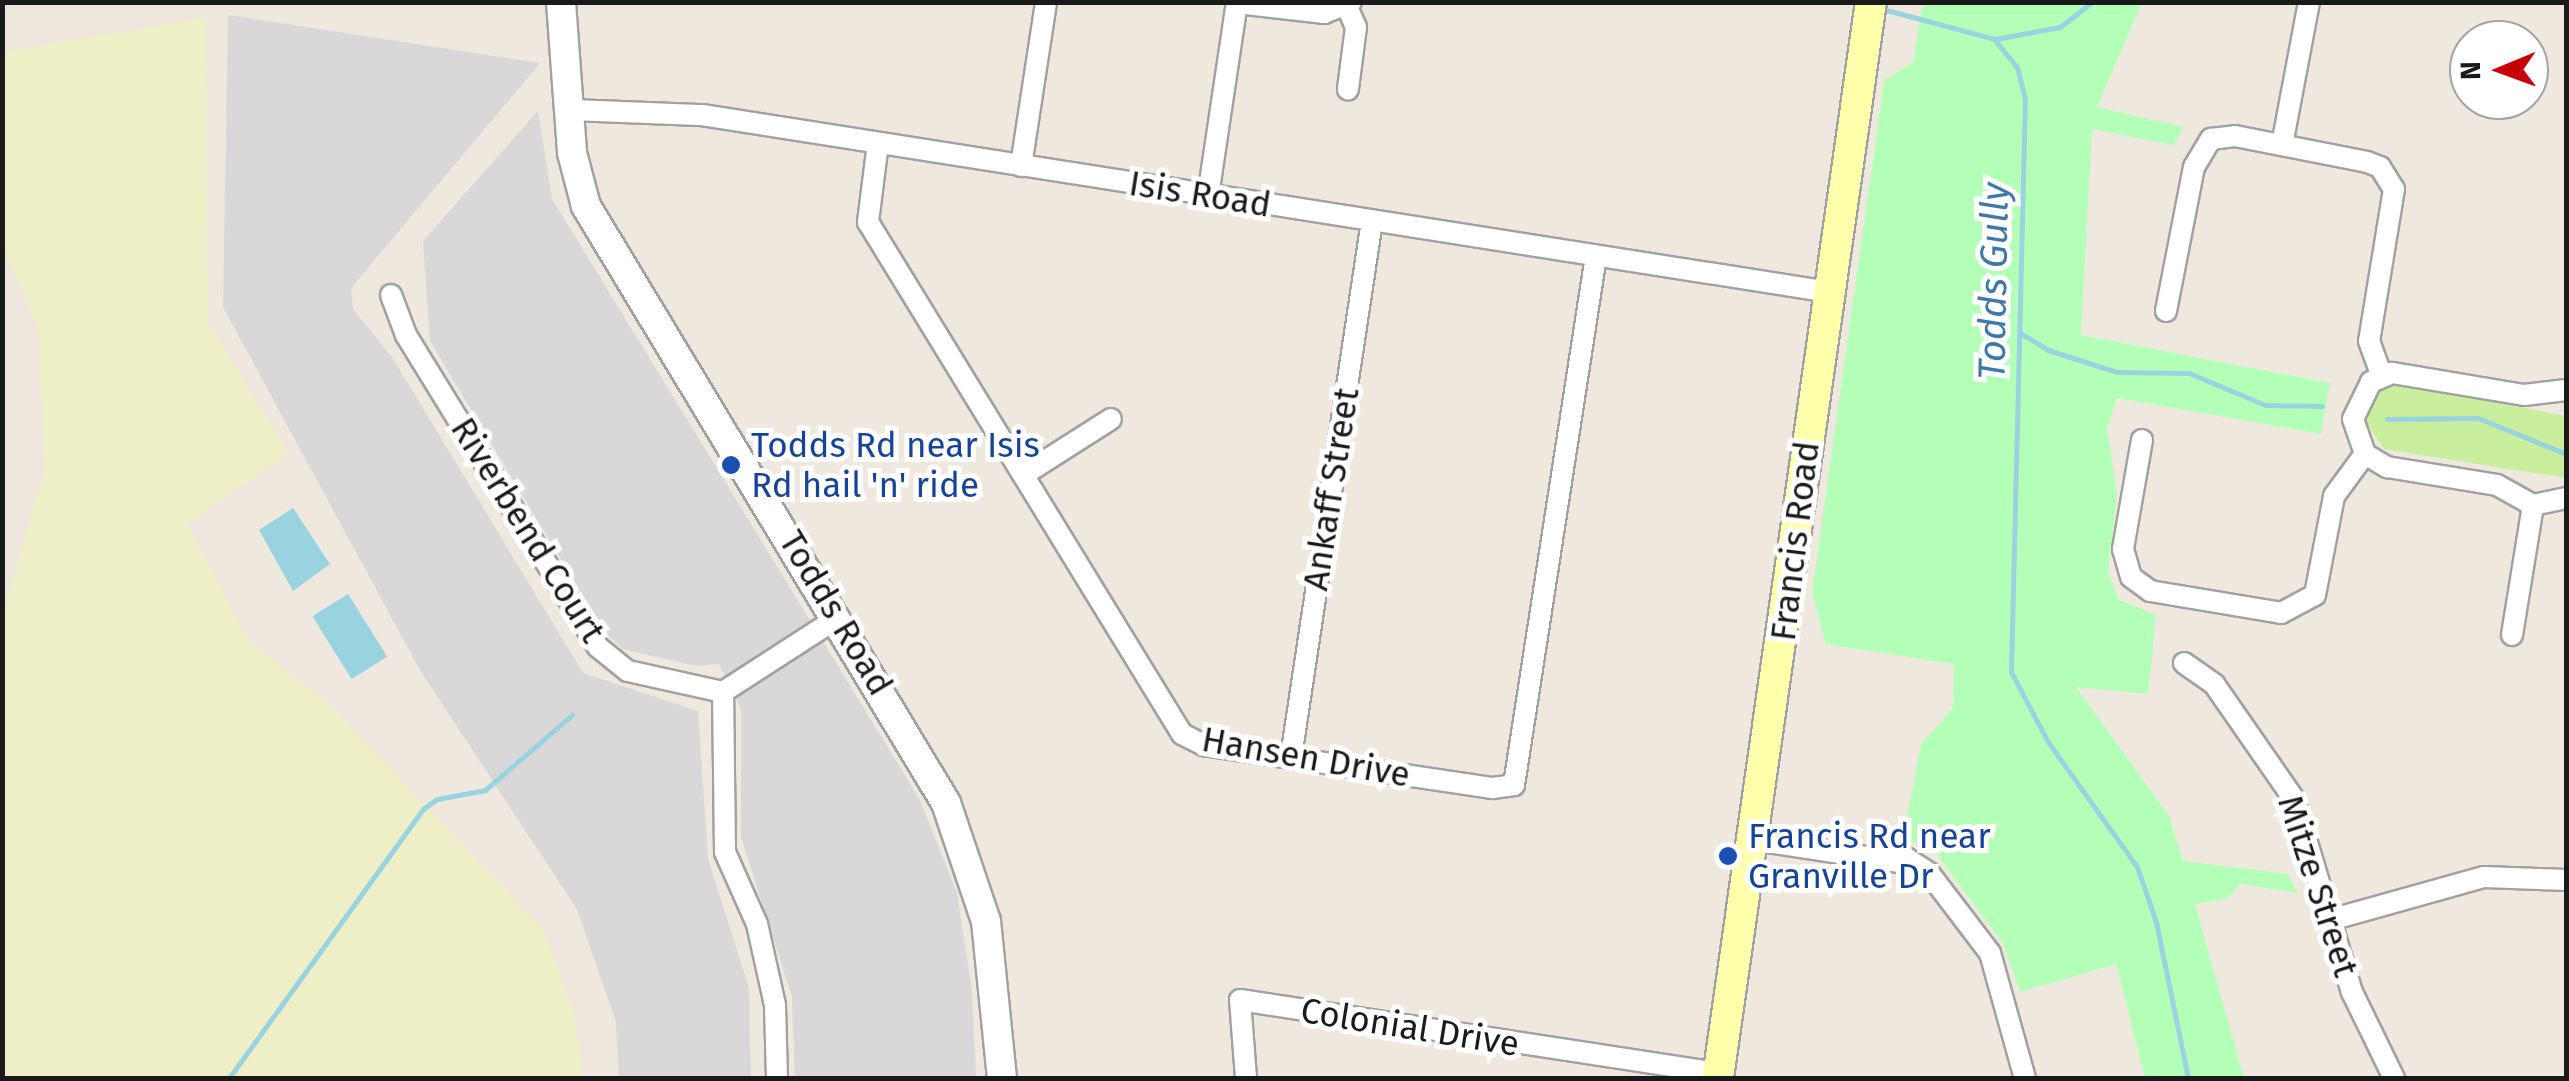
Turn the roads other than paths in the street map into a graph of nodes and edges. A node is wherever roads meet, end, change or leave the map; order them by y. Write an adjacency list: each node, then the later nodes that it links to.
1 (561, 2): 8 (street, Todds Road)
2 (1046, 2): 11 (street)
3 (1871, 2): 15 (main road, Francis Road)
4 (2309, 2): 10 (street)
5 (1237, 3): 6 (street); 12 (street)
6 (1349, 5): 7 (street)
7 (1348, 89)
8 (569, 110): 9 (street, Isis Road); 26 (street, Todds Road)
9 (878, 143): 11 (street, Isis Road); 23 (street, Hansen Drive)
10 (2282, 145): 17 (street); 18 (street)
11 (1021, 166): 12 (street, Isis Road)
12 (1208, 196): 13 (street, Isis Road)
13 (1372, 221): 14 (street, Isis Road); 30 (street, Ankaff Street)
14 (1596, 256): 15 (street, Isis Road); 30 (street, Hansen Drive)
15 (1830, 292): 31 (main road, Francis Road)
16 (391, 295): 29 (street, Riverbend Court)
17 (2166, 310)
18 (2382, 376): 19 (street); 22 (street)
19 (2566, 390)
20 (1111, 419): 23 (street)
21 (2142, 440): 22 (street)
22 (2365, 454): 25 (street)
23 (1024, 475): 30 (street, Hansen Drive)
24 (2566, 498): 25 (street)
25 (2534, 505): 27 (street)
26 (839, 617): 29 (street); 36 (street, Todds Road)
27 (2512, 636)
28 (2184, 663): 33 (street, Mitze Street)
29 (723, 692): 35 (street)
30 (1291, 757)
31 (1755, 840): 34 (main road, Francis Road); 38 (street)
32 (2566, 880): 33 (street)
33 (2330, 920): 39 (street, Mitze Street)
34 (1718, 1076): 37 (street, Colonial Drive)
35 (777, 1078)
36 (1002, 1078)
37 (1246, 1078)
38 (2024, 1078)
39 (2394, 1078)

